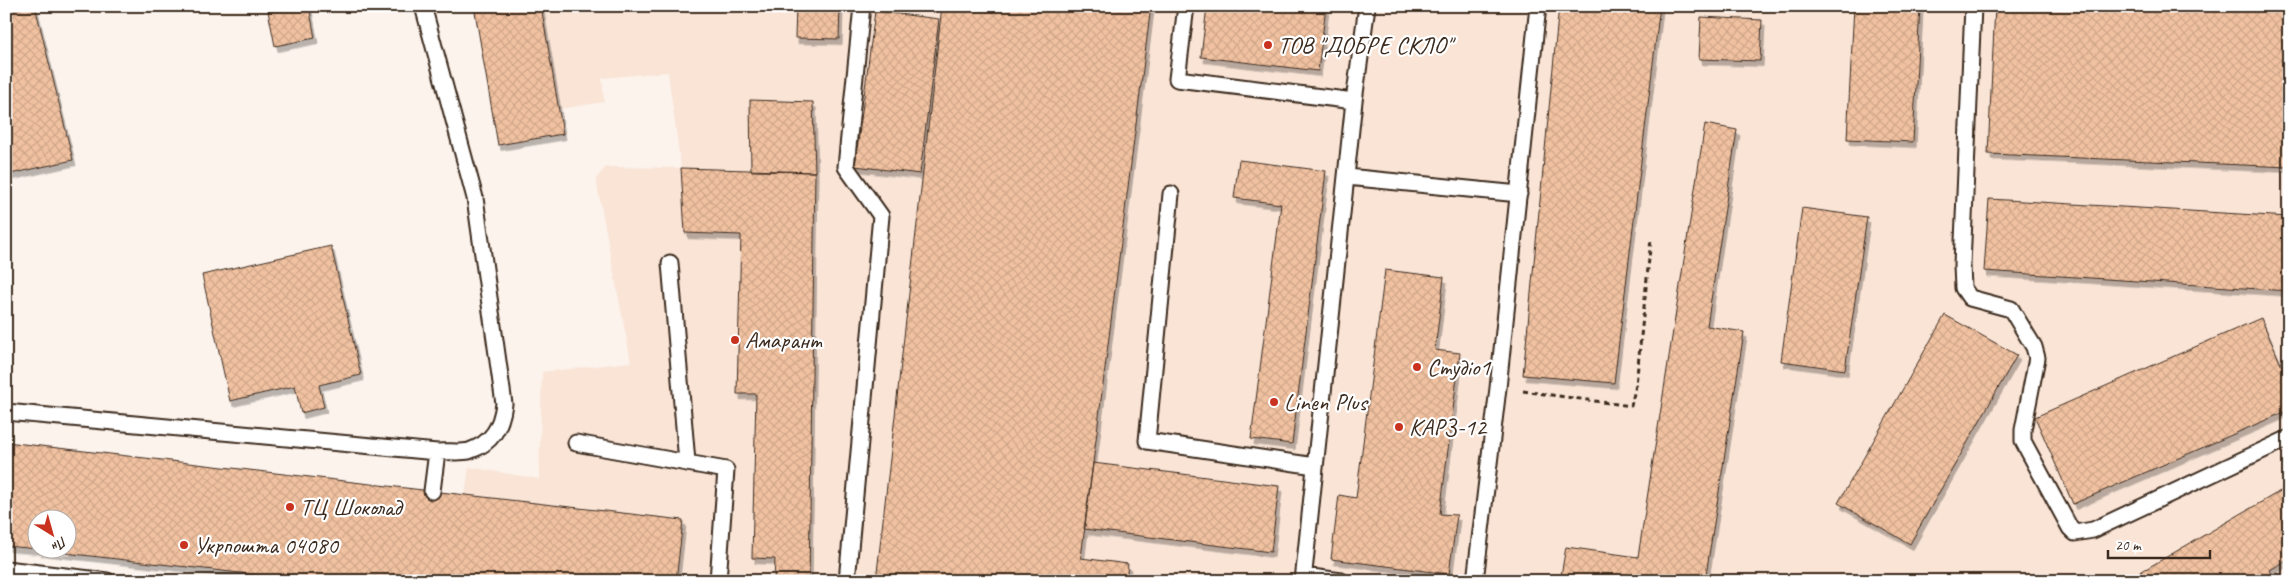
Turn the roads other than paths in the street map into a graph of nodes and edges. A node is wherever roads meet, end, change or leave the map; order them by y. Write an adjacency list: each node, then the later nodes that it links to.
1 (422, 6): 15 (lane)
2 (862, 6): 23 (lane)
3 (1186, 6): 7 (lane)
4 (1367, 6): 7 (lane)
5 (1538, 6): 10 (lane)
6 (1973, 6): 13 (lane)
7 (1354, 101): 8 (lane)
8 (1347, 177): 10 (lane); 17 (lane)
9 (1171, 194): 17 (lane)
10 (1519, 194): 25 (lane)
11 (670, 263): 16 (lane)
12 (6, 412): 15 (lane)
13 (2289, 438)
14 (576, 443): 16 (lane)
15 (437, 452): 18 (lane)
16 (687, 462): 22 (lane)
17 (1315, 466): 20 (lane)
18 (432, 491)
19 (6, 569): 21 (lane)
20 (1304, 578): 24 (lane)
21 (107, 581)
22 (718, 581)
23 (847, 581)
24 (1341, 581)
25 (1475, 581)

